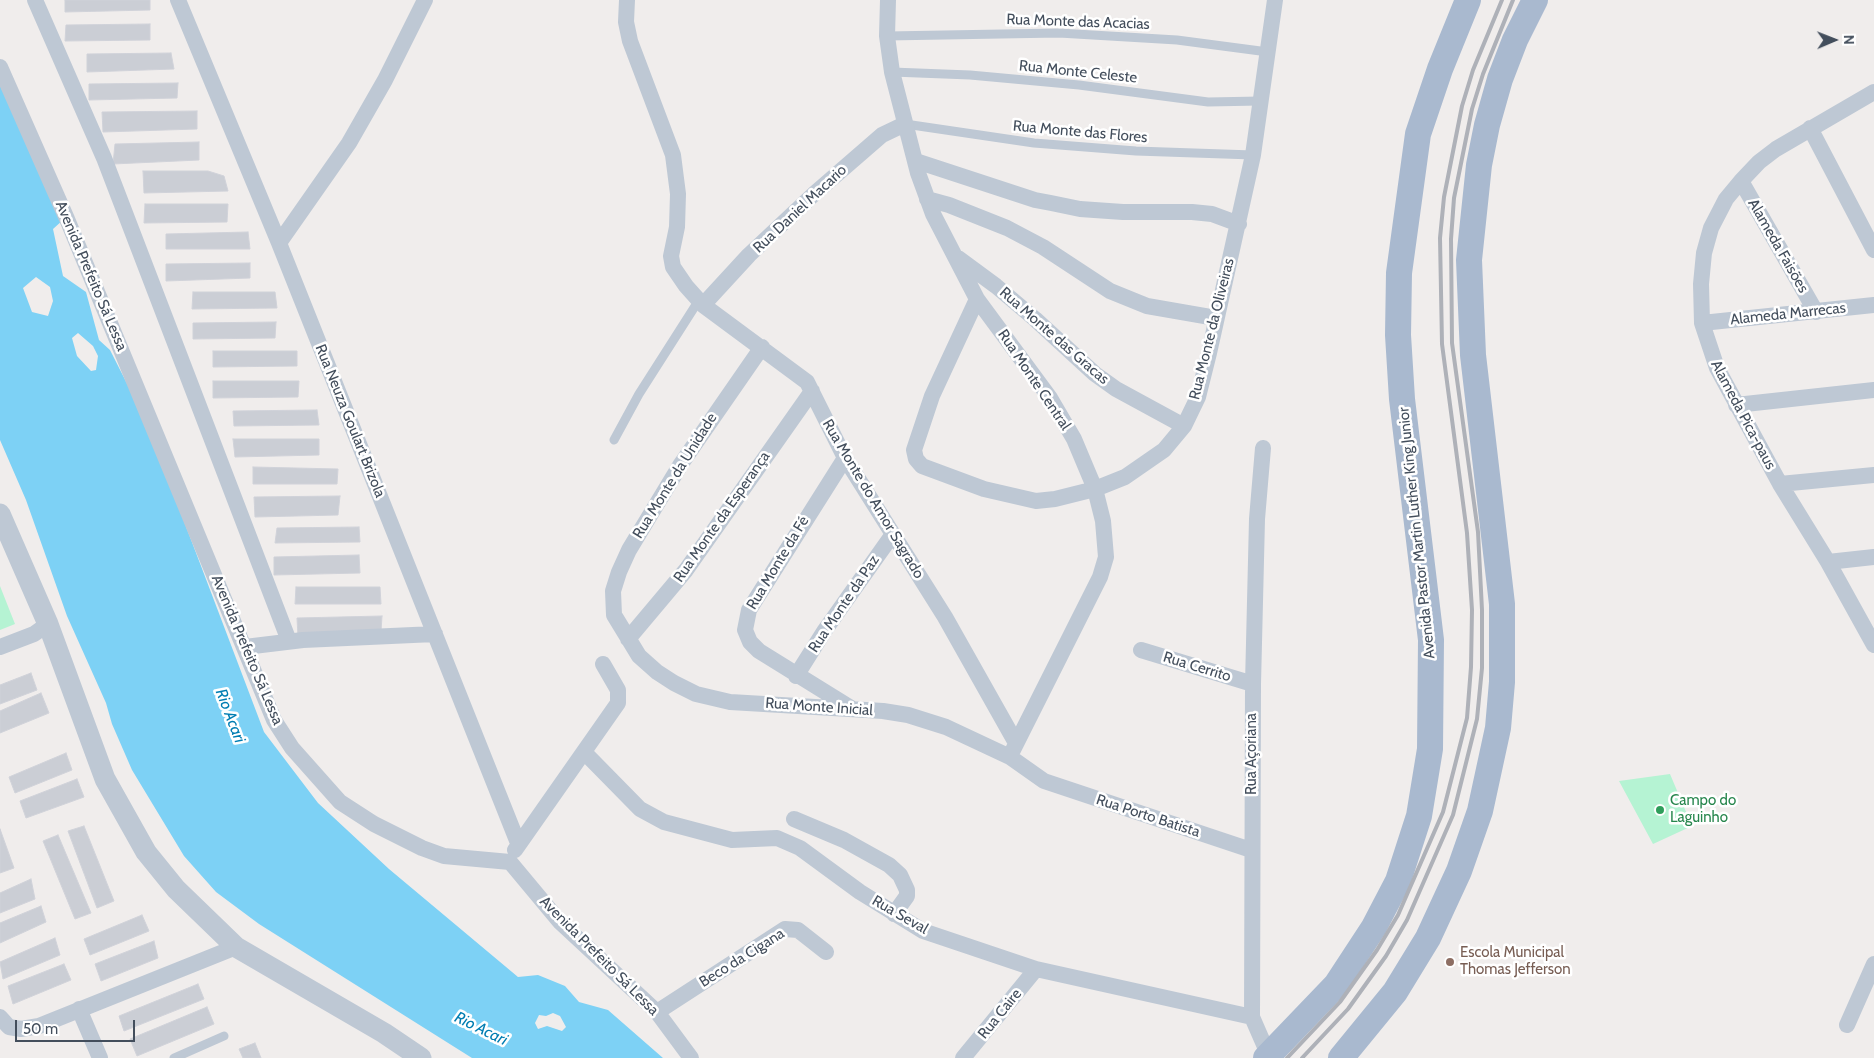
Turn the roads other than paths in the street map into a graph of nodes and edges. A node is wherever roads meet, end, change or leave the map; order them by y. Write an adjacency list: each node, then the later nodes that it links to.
1 (35, 0): 50 (street)
2 (178, 0): 22 (street, Rua Neuza Goulart Brizola)
3 (425, 0): 22 (street)
4 (628, 0): 26 (street, Rua Monte do Amor Sagrado)
5 (888, 0): 9 (street, Rua Monte Central)
6 (1275, 0): 10 (street, Rua Monte da Oliveiras)
7 (1468, 0): 77 (main road, Avenida Pastor Martin Luther King Junior)
8 (1535, 0): 83 (main road)
9 (887, 36): 10 (lane, Rua Monte das Acacias); 12 (street, Rua Monte Central)
10 (1268, 52): 14 (street, Rua Monte da Oliveiras)
11 (0, 67): 53 (street, Avenida Prefeito Sá Lessa)
12 (892, 72): 14 (lane, Rua Monte Celeste); 15 (street, Rua Monte Central)
13 (1874, 92): 16 (street, Alameda Pica-paus)
14 (1260, 101): 17 (street, Rua Monte da Oliveiras)
15 (905, 124): 17 (lane, Rua Monte das Flores); 18 (street, Rua Monte Central); 26 (street, Rua Daniel Macario)
16 (1810, 128): 19 (street, Alameda Pica-paus); 23 (street)
17 (1253, 155): 21 (street, Rua Monte da Oliveiras)
18 (916, 161): 20 (street, Rua Monte Central); 21 (street)
19 (1741, 181): 28 (street, Alameda Faisões); 30 (street, Alameda Pica-paus)
20 (926, 199): 24 (street, Rua Monte Central); 29 (street)
21 (1239, 224): 29 (street, Rua Monte da Oliveiras)
22 (280, 242): 48 (street, Rua Neuza Goulart Brizola)
23 (1874, 250)
24 (954, 256): 25 (street, Rua Monte Central); 35 (street, Rua Monte das Gracas)
25 (977, 299): 41 (street, Rua Monte Central); 41 (street, Rua Monte da Oliveiras)
26 (701, 302): 31 (street, Rua Monte do Amor Sagrado); 36 (lane, Rua Daniel Macario)
27 (1874, 305): 28 (street, Alameda Marrecas)
28 (1816, 312): 30 (street, Alameda Marrecas)
29 (1216, 318): 35 (street, Rua Monte da Oliveiras)
30 (1702, 323): 34 (street, Alameda Pica-paus)
31 (762, 347): 33 (street, Rua Monte do Amor Sagrado); 46 (street, Rua Monte da Unidade)
32 (1874, 390): 34 (street)
33 (812, 391): 38 (street, Rua Monte do Amor Sagrado); 49 (street, Rua Monte da Esperança)
34 (1736, 405): 40 (street, Alameda Pica-paus)
35 (1184, 426): 41 (street, Rua Monte da Oliveiras)
36 (614, 440)
37 (1263, 448): 57 (street, Rua Açoriana)
38 (845, 458): 43 (street, Rua Monte do Amor Sagrado); 56 (street, Rua Monte da Fé)
39 (1874, 474): 40 (street)
40 (1780, 484): 45 (street, Alameda Pica-paus)
41 (1095, 489): 59 (street, Rua Monte Central)
42 (0, 514): 47 (street)
43 (893, 534): 56 (street, Rua Monte da Paz); 59 (street, Rua Monte do Amor Sagrado)
44 (1874, 557): 45 (street)
45 (1828, 562): 51 (street, Alameda Pica-paus)
46 (614, 615): 49 (street, Rua Monte Inicial)
47 (48, 624): 52 (street); 67 (street)
48 (435, 634): 50 (street); 63 (street, Rua Neuza Goulart Brizola)
49 (628, 639): 58 (street, Rua Monte Inicial)
50 (289, 641): 53 (street)
51 (1874, 643)
52 (0, 647)
53 (245, 647): 65 (street, Avenida Prefeito Sá Lessa)
54 (1141, 650): 57 (street, Rua Cerrito)
55 (603, 664): 60 (street)
56 (796, 676): 58 (street, Rua Monte da Fé)
57 (1252, 684): 64 (street, Rua Açoriana)
58 (855, 710): 59 (street, Rua Monte Inicial)
59 (1013, 750): 61 (street, Rua Monte Inicial)
60 (584, 752): 63 (street); 66 (street, Rua Seval)
61 (1044, 780): 64 (street, Rua Porto Batista)
62 (794, 819): 66 (street)
63 (518, 844): 65 (street)
64 (1252, 850): 74 (street, Rua Açoriana)
65 (510, 862): 72 (street, Avenida Prefeito Sá Lessa)
66 (894, 914): 70 (street, Rua Seval)
67 (236, 947): 71 (street); 80 (street)
68 (826, 952): 72 (street, Beco da Cigana)
69 (1874, 964): 75 (street)
70 (1036, 969): 74 (street, Rua Seval); 82 (street, Rua Caire)
71 (80, 1009): 73 (street); 78 (street)
72 (657, 1012): 81 (street, Avenida Prefeito Sá Lessa)
73 (0, 1017)
74 (1252, 1017): 77 (street, Rua Açoriana)
75 (1847, 1025)
76 (224, 1036): 79 (lane)
77 (1268, 1057)
78 (100, 1058)
79 (174, 1058)
80 (421, 1058)
81 (691, 1058)
82 (963, 1058)
83 (1341, 1058)

